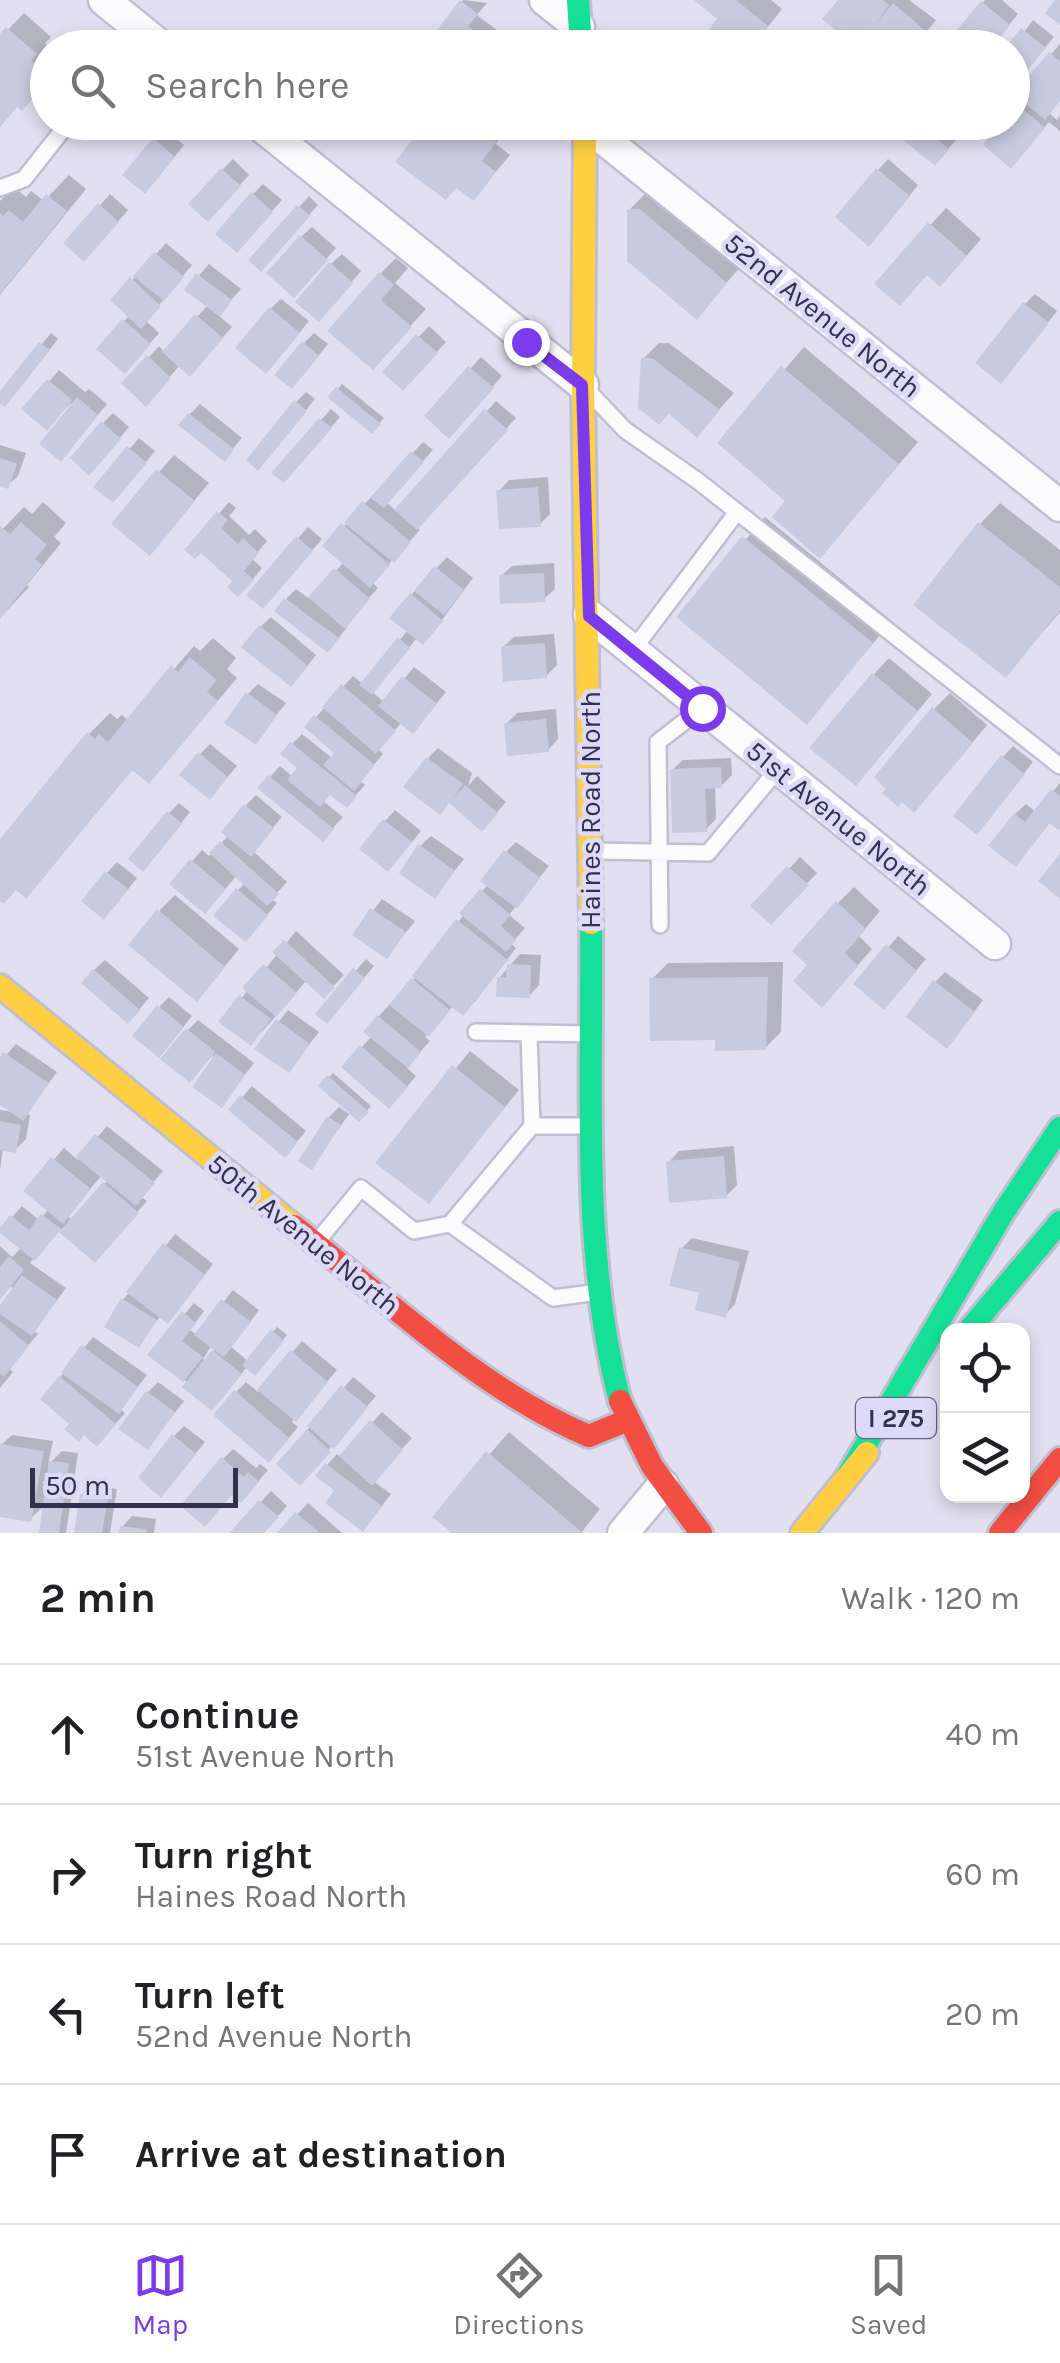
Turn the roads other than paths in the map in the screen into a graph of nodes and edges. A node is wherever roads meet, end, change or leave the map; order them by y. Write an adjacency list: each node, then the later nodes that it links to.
1 (104, 0): 4 (street)
2 (546, 0): 3 (street)
3 (579, 25)
4 (133, 30)
5 (55, 140): 9 (lane)
6 (278, 140): 10 (street)
7 (586, 140): 10 (main road, Haines Road North)
8 (607, 140): 11 (street, 52nd Avenue North)
9 (0, 188)
10 (582, 385): 12 (lane); 13 (main road, Haines Road North)
11 (1060, 506)
12 (737, 512): 14 (lane); 16 (lane)
13 (589, 616): 14 (street, 51st Avenue North); 18 (main road, Haines Road North)
14 (632, 651): 15 (street, 51st Avenue North)
15 (702, 708): 17 (street, 51st Avenue North); 19 (lane)
16 (1060, 766)
17 (778, 769): 19 (lane); 21 (street, 51st Avenue North)
18 (591, 851): 19 (lane); 25 (main road, Haines Road North)
19 (660, 852): 20 (lane)
20 (660, 926)
21 (995, 944)
22 (1, 989): 31 (main road, 50th Avenue North)
23 (476, 1032): 24 (lane)
24 (529, 1033): 25 (lane); 26 (lane)
25 (592, 1034): 27 (main road, Haines Road North)
26 (532, 1126): 27 (lane); 30 (lane)
27 (593, 1126): 32 (main road, Haines Road North)
28 (1060, 1128): 37 (main road)
29 (1060, 1222): 33 (main road)
30 (450, 1224): 31 (lane); 32 (lane)
31 (316, 1244): 35 (main road, 50th Avenue North)
32 (600, 1292): 35 (main road, Haines Road North)
33 (976, 1323)
34 (936, 1370): 37 (main road, I 275)
35 (628, 1420): 38 (main road, Haines Road North)
36 (1060, 1459): 43 (main road)
37 (845, 1480): 42 (main road, I 275)
38 (663, 1485): 40 (street); 41 (main road)
39 (1060, 1495): 44 (main road)
40 (624, 1533)
41 (701, 1533)
42 (802, 1533)
43 (1000, 1533)
44 (1016, 1533)

